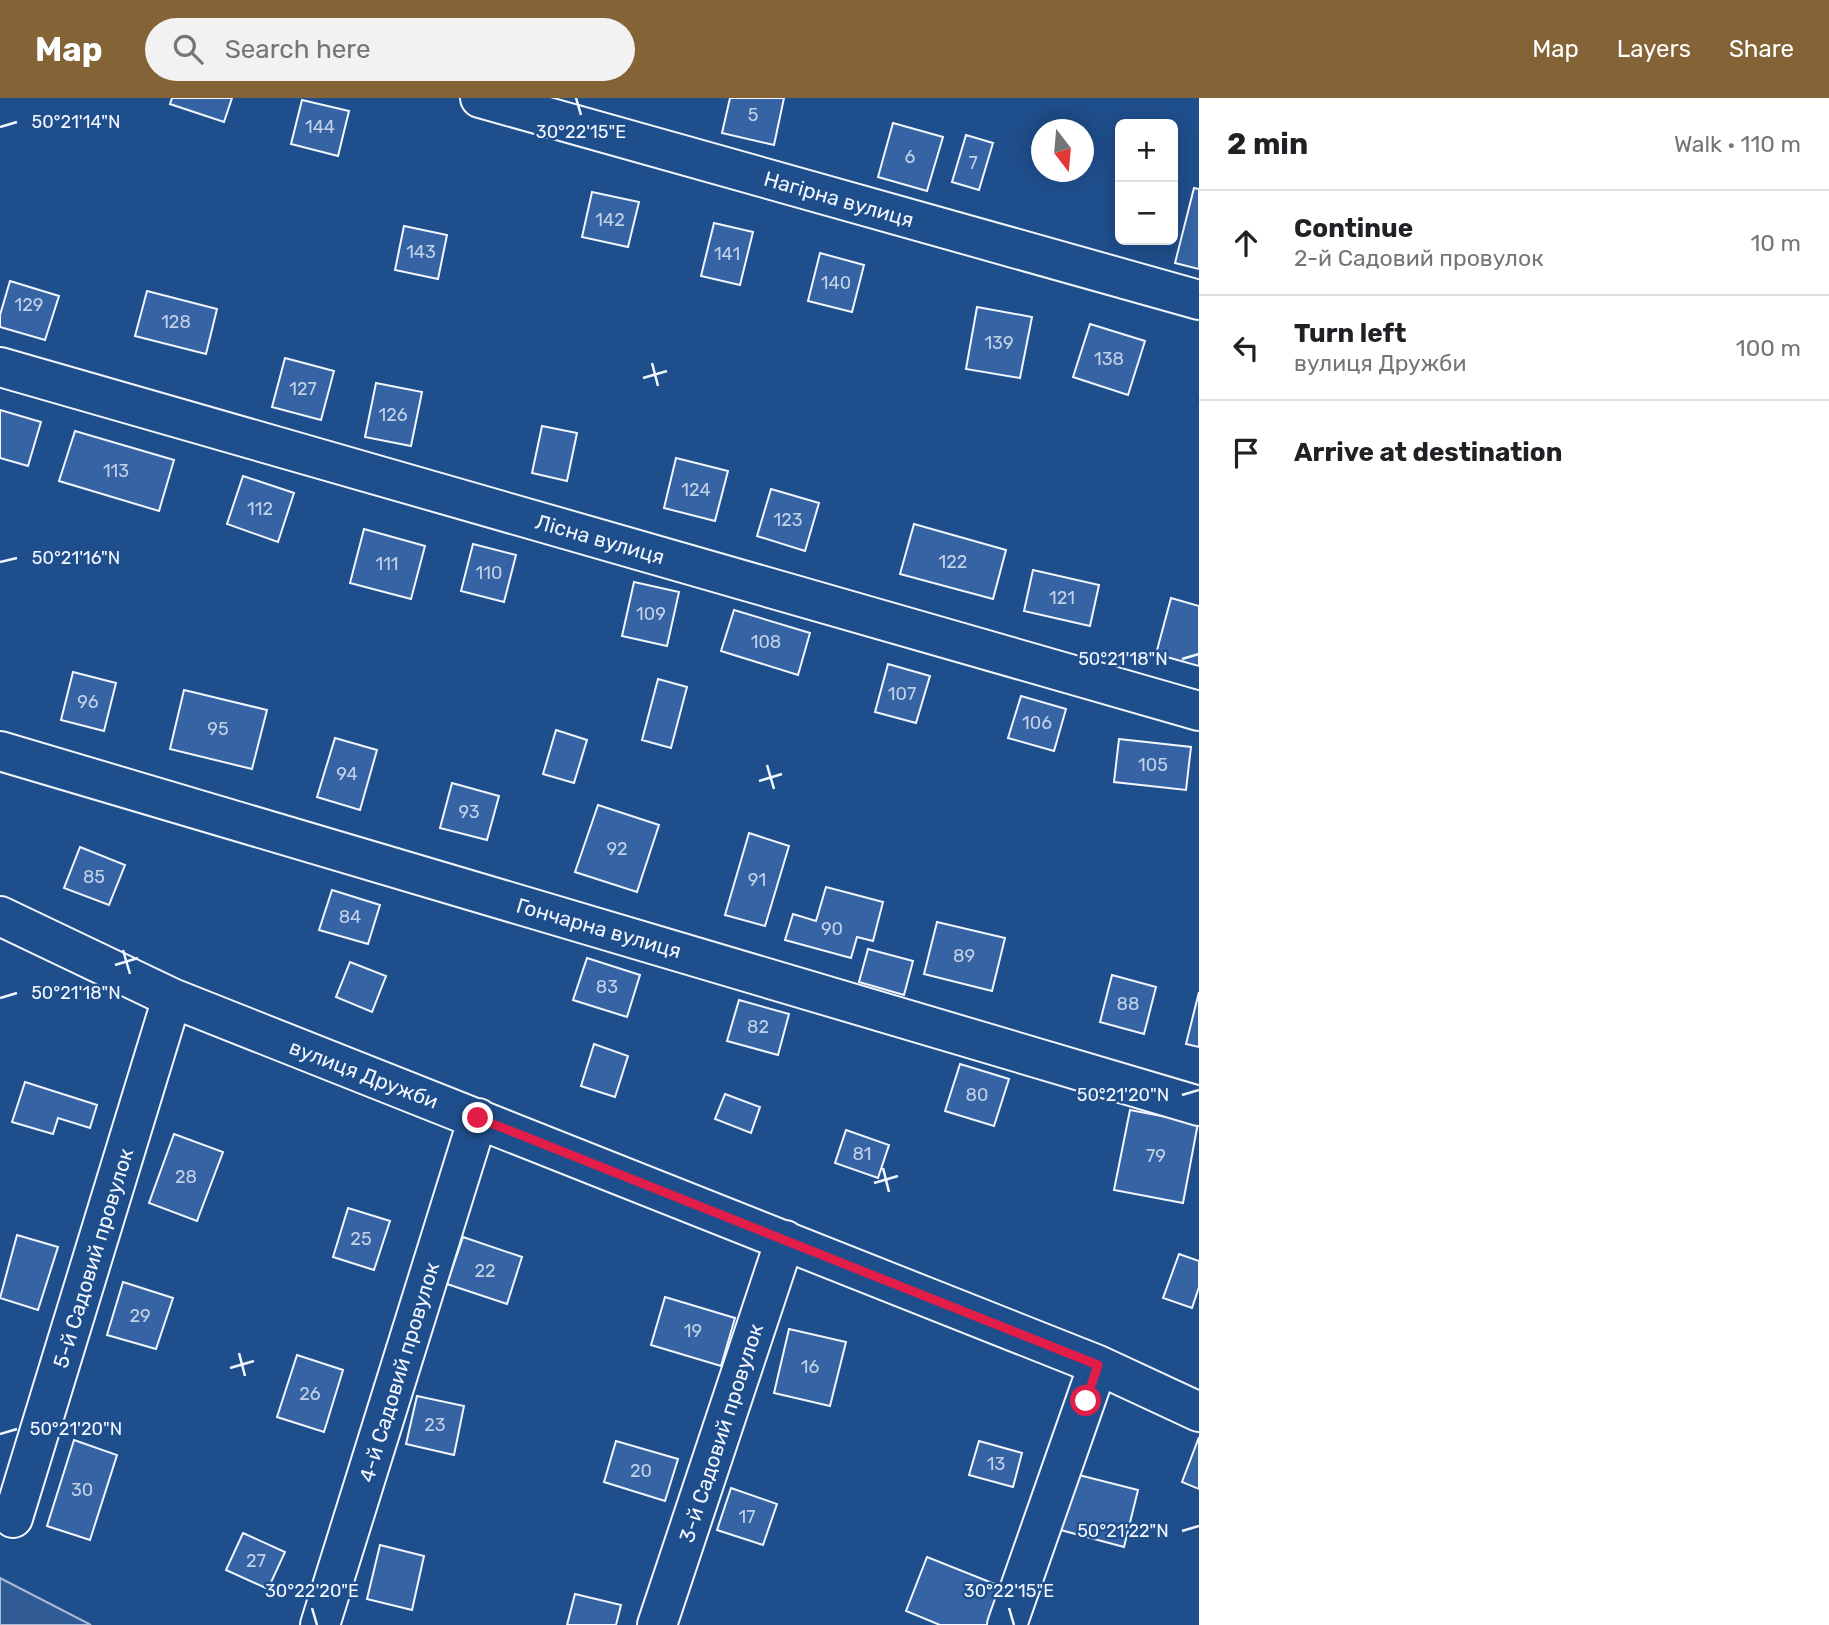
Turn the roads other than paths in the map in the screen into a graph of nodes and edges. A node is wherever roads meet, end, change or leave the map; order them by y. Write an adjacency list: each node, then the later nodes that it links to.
1 (480, 98): 2 (street, Нагірна вулиця)
2 (1199, 300)
3 (0, 367): 4 (street, Лісна вулиця)
4 (1199, 712)
5 (0, 751): 8 (street, Гончарна вулиця)
6 (0, 916): 7 (street, вулиця Дружби)
7 (172, 998): 9 (street, вулиця Дружби); 13 (street, 5-й Садовий провулок)
8 (1199, 1106)
9 (478, 1118): 10 (street, вулиця Дружби); 14 (street, 4-й Садовий провулок)
10 (785, 1240): 11 (street, вулиця Дружби); 15 (street, 3-й Садовий провулок)
11 (1098, 1365): 12 (street, вулиця Дружби); 16 (street)
12 (1199, 1412)
13 (13, 1518)
14 (320, 1625)
15 (657, 1625)
16 (1007, 1625)

